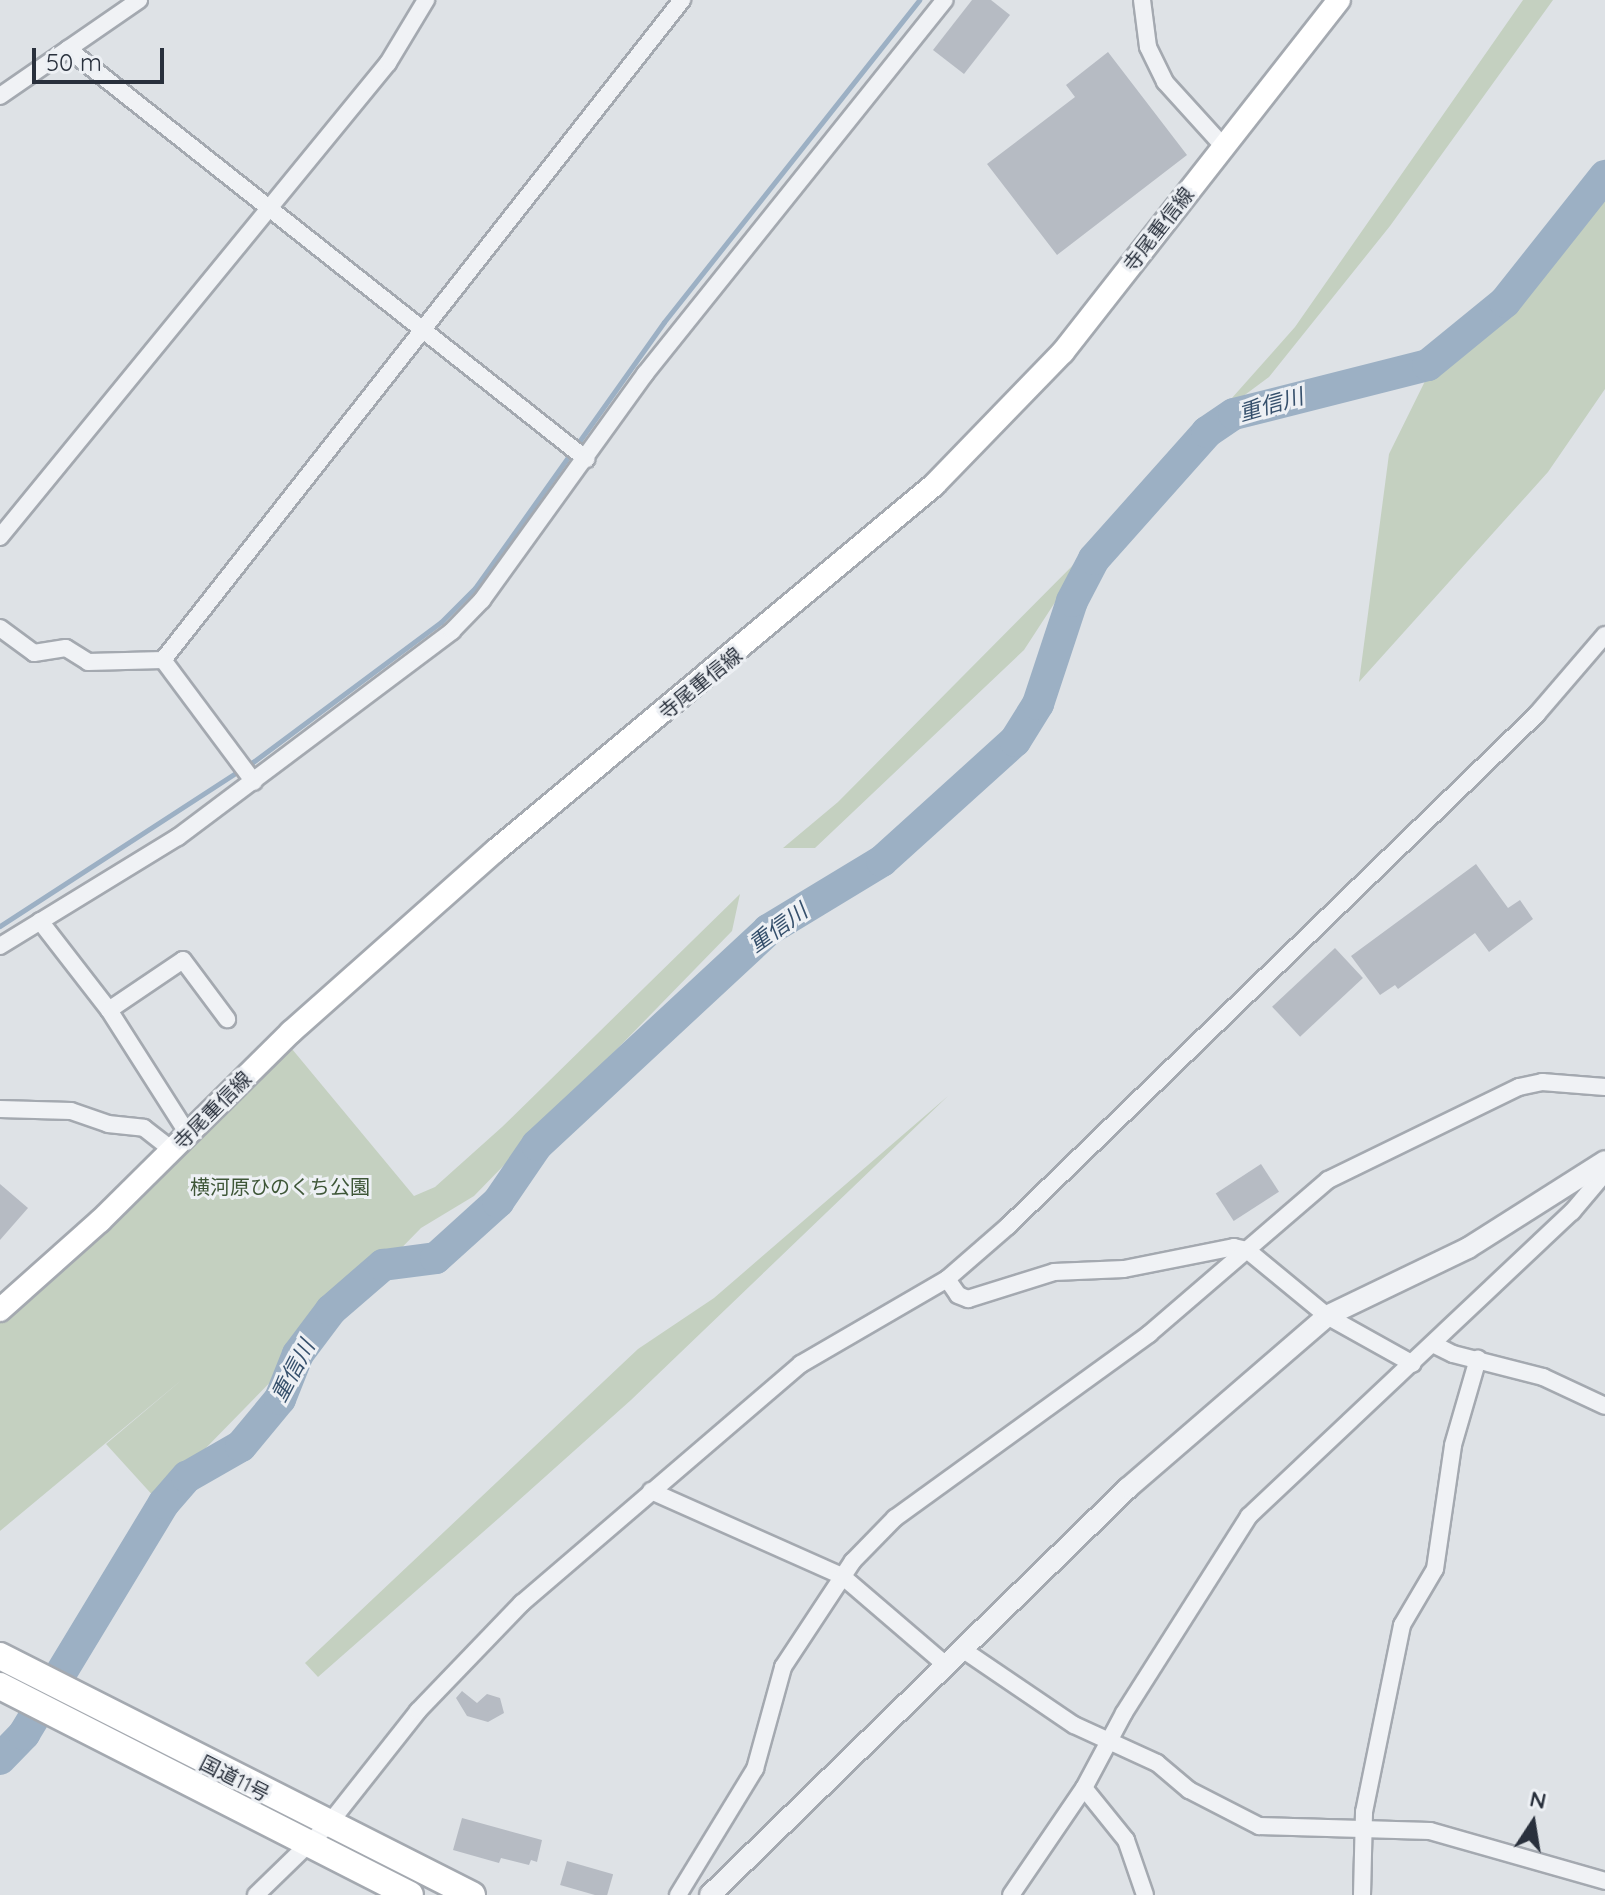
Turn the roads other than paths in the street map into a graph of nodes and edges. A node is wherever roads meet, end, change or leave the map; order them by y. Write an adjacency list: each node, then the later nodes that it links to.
1 (139, 0): 7 (street)
2 (426, 0): 10 (street)
3 (682, 0): 11 (street)
4 (945, 0): 12 (street)
5 (1142, 0): 9 (street)
6 (1339, 0): 9 (main road, 寺尾重信線)
7 (68, 49): 8 (street); 10 (street)
8 (0, 96)
9 (1223, 146): 24 (main road, 寺尾重信線)
10 (268, 209): 11 (street); 13 (street)
11 (424, 333): 12 (street); 16 (street)
12 (586, 459): 17 (street)
13 (0, 537)
14 (0, 628): 16 (street)
15 (1605, 635): 29 (street)
16 (163, 660): 17 (street)
17 (254, 782): 18 (street)
18 (40, 921): 19 (street); 20 (street)
19 (0, 946)
20 (109, 1010): 21 (street); 24 (street)
21 (227, 1019)
22 (1605, 1087): 28 (street)
23 (0, 1109): 25 (street)
24 (188, 1134): 25 (main road, 寺尾重信線)
25 (172, 1150): 30 (main road, 寺尾重信線)
26 (1605, 1161): 31 (street)
27 (1605, 1173): 32 (street)
28 (1247, 1250): 29 (street); 31 (street); 37 (street)
29 (947, 1279): 36 (street)
30 (0, 1310)
31 (1327, 1316): 34 (street); 38 (street)
32 (1433, 1344): 33 (street); 34 (street)
33 (1478, 1359): 35 (street); 44 (street)
34 (1413, 1364): 42 (street)
35 (1605, 1406)
36 (651, 1491): 37 (street); 45 (street)
37 (842, 1576): 40 (street); 50 (street)
38 (962, 1649): 40 (street); 42 (street)
39 (0, 1656): 45 (highway, 国道11号)
40 (946, 1665): 51 (street)
41 (0, 1686): 45 (highway, 国道11号)
42 (1108, 1743): 43 (street); 44 (street)
43 (1084, 1788): 52 (street); 53 (street)
44 (1362, 1827): 46 (street); 54 (street)
45 (318, 1834): 47 (street); 48 (highway, 国道11号); 49 (highway, 国道11号)
46 (1605, 1881)
47 (256, 1895)
48 (410, 1895)
49 (472, 1895)
50 (678, 1895)
51 (710, 1895)
52 (1011, 1895)
53 (1145, 1895)
54 (1362, 1895)

